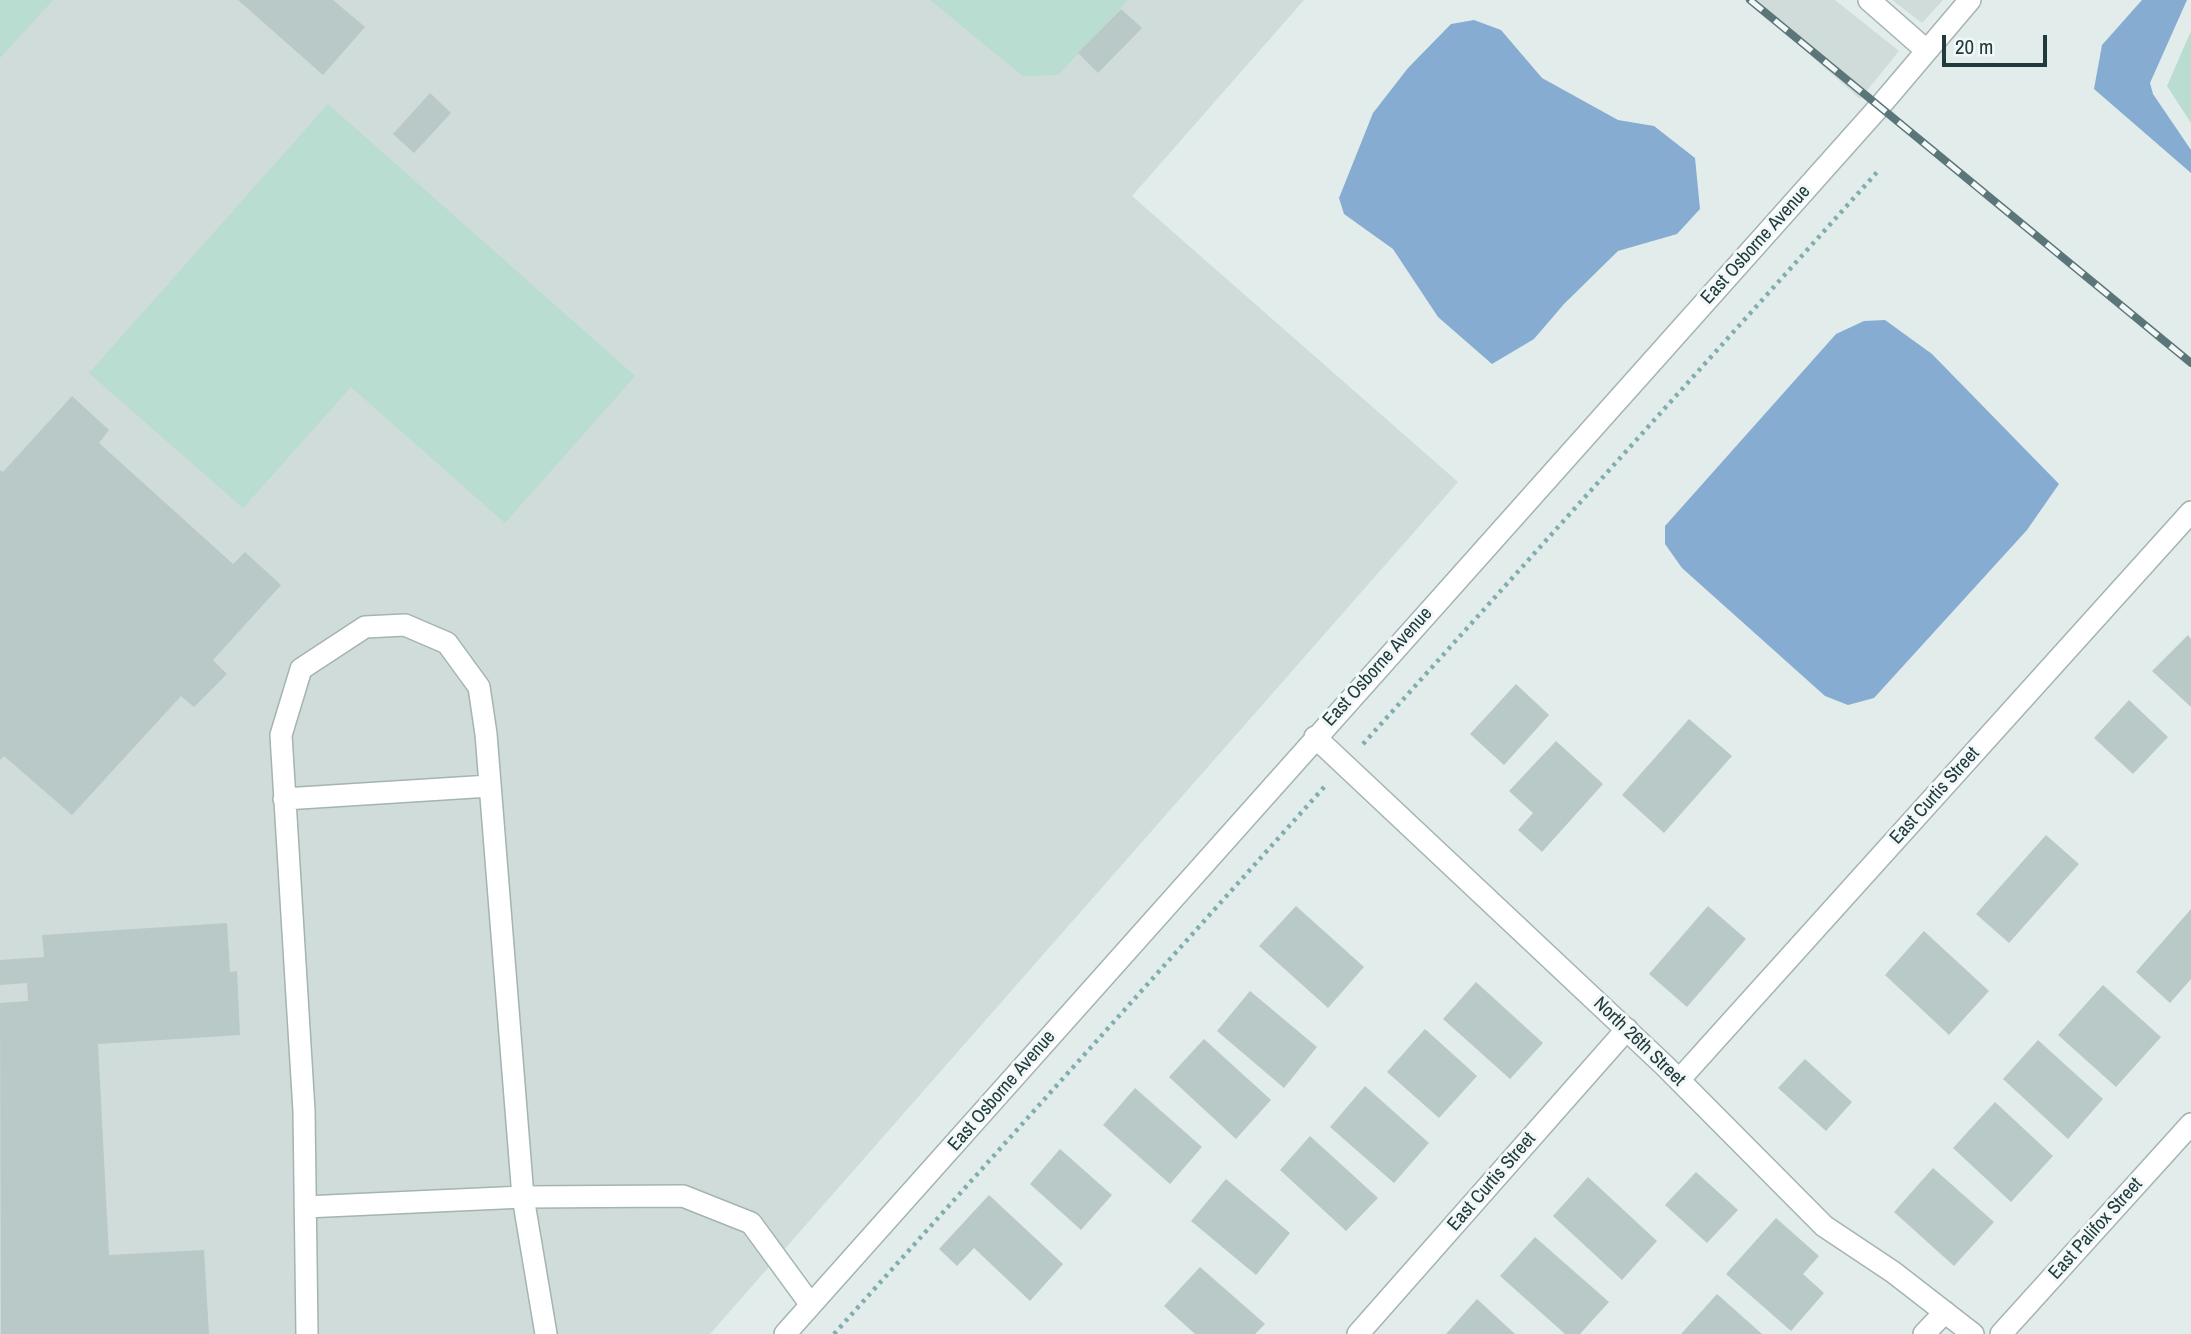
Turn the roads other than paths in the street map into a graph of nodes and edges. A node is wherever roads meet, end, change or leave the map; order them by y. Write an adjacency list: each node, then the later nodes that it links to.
1 (1869, 0): 3 (street)
2 (1970, 0): 3 (street, East Osborne Avenue)
3 (1926, 50): 5 (street, East Osborne Avenue)
4 (2191, 512): 9 (street, East Curtis Street)
5 (1315, 737): 8 (street, North 26th Street); 13 (street, East Osborne Avenue)
6 (490, 786): 7 (street); 7 (street); 11 (street)
7 (284, 799): 12 (street)
8 (1627, 1029): 9 (street, North 26th Street); 18 (street, East Curtis Street)
9 (1679, 1080): 14 (street, North 26th Street)
10 (2191, 1125): 21 (street, East Palifox Street)
11 (523, 1197): 12 (street); 13 (street); 16 (street)
12 (305, 1207): 15 (street)
13 (811, 1305): 17 (street, East Osborne Avenue)
14 (1945, 1312): 19 (street); 20 (street, North 26th Street)
15 (307, 1334)
16 (546, 1334)
17 (785, 1334)
18 (1357, 1334)
19 (1924, 1334)
20 (1973, 1334)
21 (2001, 1334)

